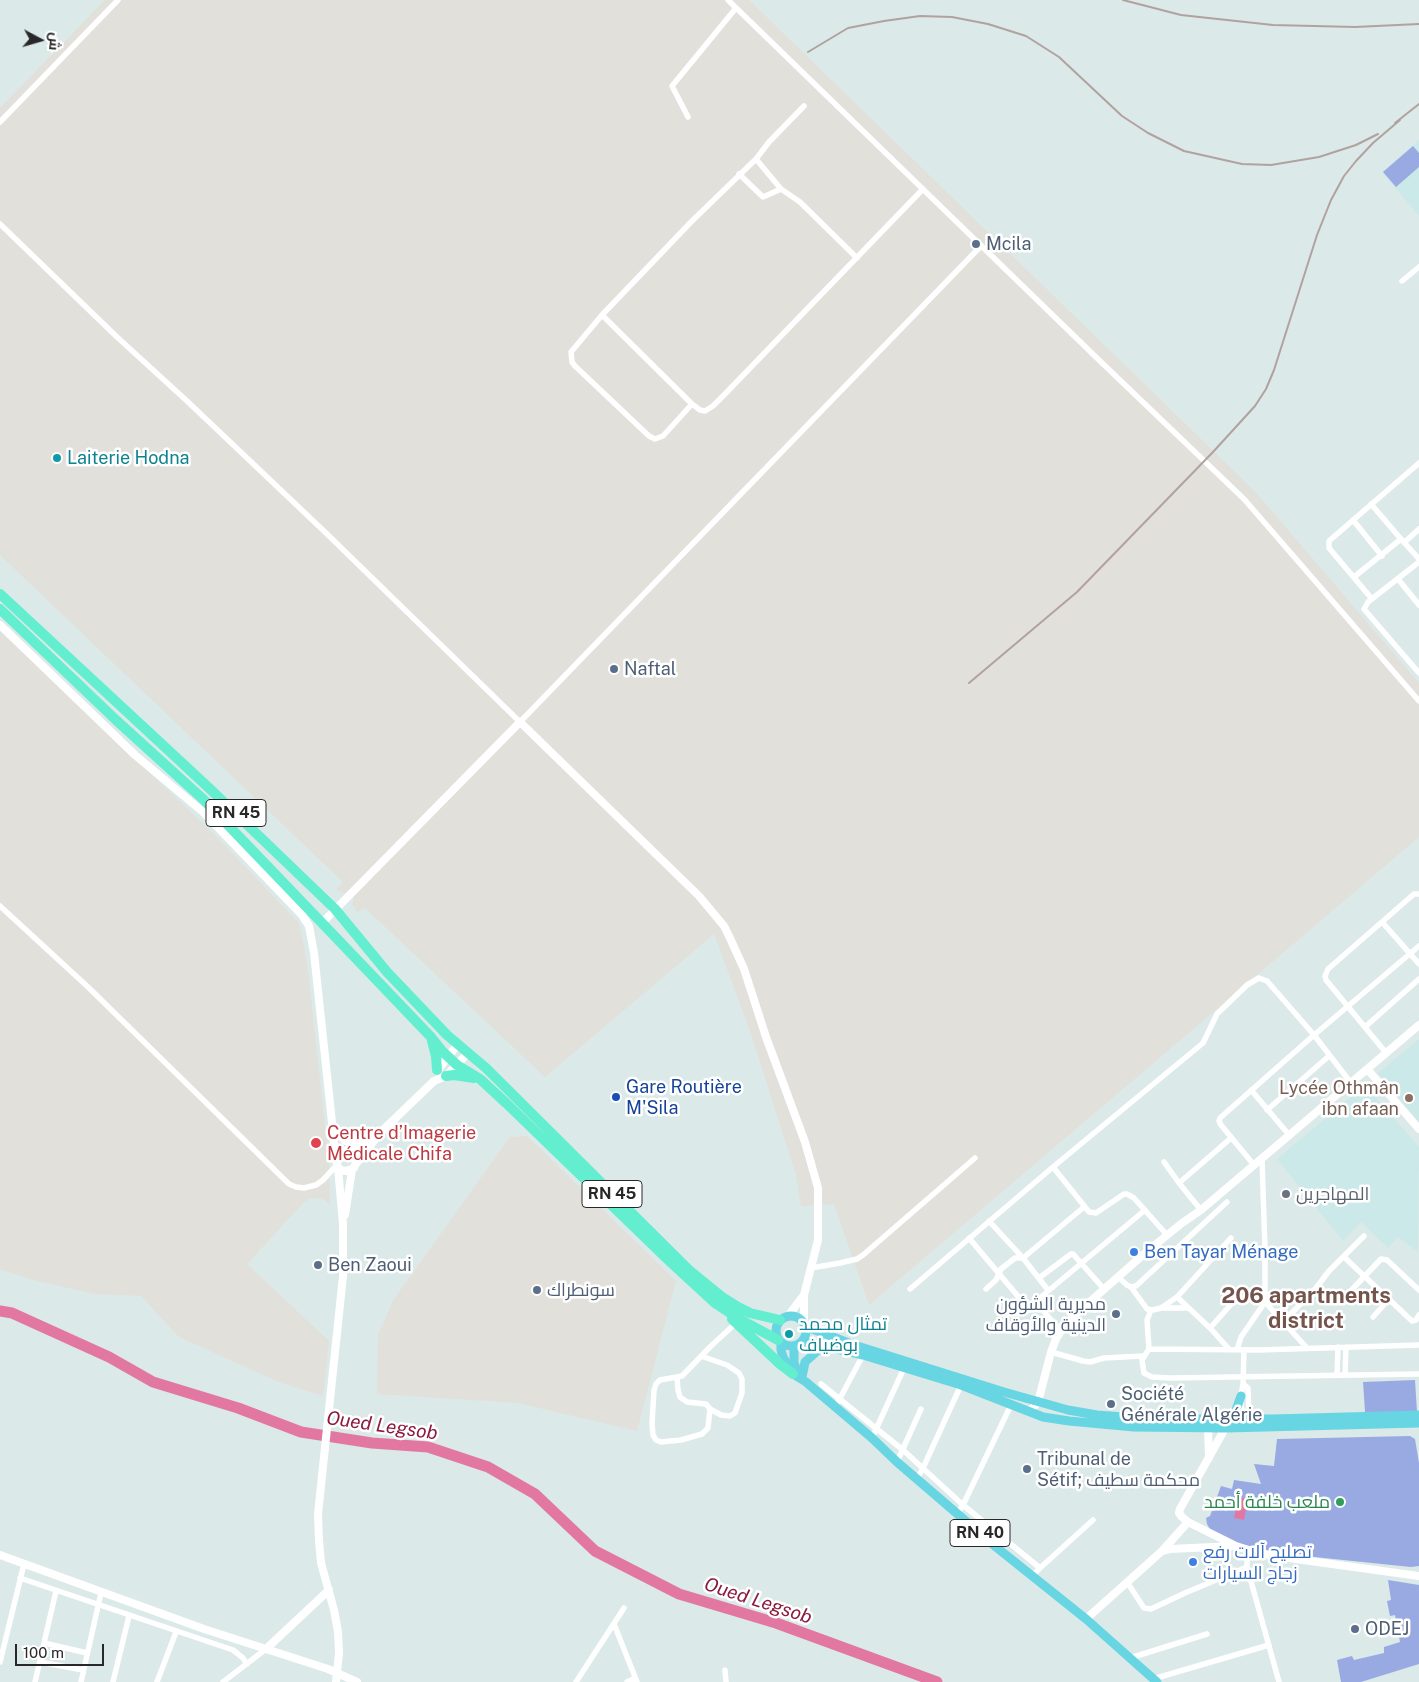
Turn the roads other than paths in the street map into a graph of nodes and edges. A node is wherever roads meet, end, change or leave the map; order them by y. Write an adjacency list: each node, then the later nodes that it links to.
1 (118, 0): 6 (street)
2 (728, 0): 3 (street)
3 (736, 8): 5 (street); 10 (street)
4 (804, 106): 7 (street)
5 (688, 117)
6 (0, 122)
7 (756, 159): 8 (street); 9 (street)
8 (739, 174): 9 (street); 16 (street)
9 (781, 189): 13 (street)
10 (923, 189): 12 (street); 13 (street)
11 (0, 224): 34 (street)
12 (981, 246): 33 (street); 34 (street)
13 (857, 258): 17 (street)
14 (1419, 267): 15 (street)
15 (1402, 281)
16 (602, 315): 17 (street); 17 (street)
17 (692, 404)
18 (1419, 463): 19 (street)
19 (1371, 504): 20 (street); 22 (street)
20 (1353, 520): 23 (street); 25 (street)
21 (1419, 528): 22 (street)
22 (1403, 540): 23 (street); 24 (street)
23 (1382, 556): 25 (street)
24 (1419, 561): 26 (street)
25 (1354, 577): 28 (street)
26 (1398, 579): 28 (street); 29 (street)
27 (0, 594): 37 (highway, RN 45)
28 (1372, 599): 32 (street)
29 (1419, 604)
30 (0, 609): 38 (highway, RN 45)
31 (0, 625): 61 (main road)
32 (1418, 671)
33 (1419, 701)
34 (520, 722): 37 (main road); 89 (main road)
35 (1419, 894): 39 (street)
36 (0, 906): 71 (street)
37 (335, 909): 38 (main road); 49 (highway, RN 45)
38 (322, 922): 48 (highway, RN 45)
39 (1383, 923): 41 (street); 44 (street)
40 (1419, 946): 41 (street)
41 (1411, 954): 42 (street); 44 (street)
42 (1419, 964)
43 (1419, 979): 46 (street)
44 (1348, 1006): 46 (street); 47 (street)
45 (1419, 1025): 51 (main road)
46 (1365, 1027): 51 (street)
47 (1314, 1035): 53 (street); 59 (street); 74 (street)
48 (431, 1037): 52 (highway, RN 45); 56 (highway)
49 (458, 1044): 50 (highway, RN 45); 52 (main road)
50 (468, 1053): 54 (main road); 113 (highway, RN 45)
51 (1387, 1054): 55 (main road)
52 (448, 1056): 54 (highway, RN 45); 56 (main road)
53 (1329, 1056): 58 (street); 60 (street)
54 (457, 1065): 56 (main road); 57 (highway, RN 45)
55 (1368, 1070): 58 (main road); 62 (main road)
56 (441, 1073): 57 (highway); 63 (main road)
57 (480, 1079): 106 (highway, RN 45)
58 (1351, 1083): 64 (main road)
59 (1251, 1090): 60 (street); 65 (street)
60 (1267, 1110): 64 (street)
61 (332, 1126): 66 (main road); 71 (main road)
62 (1419, 1129)
63 (380, 1133): 66 (main road); 73 (main road)
64 (1290, 1136): 69 (main road)
65 (1231, 1138): 72 (street); 75 (street)
66 (356, 1145): 67 (main road)
67 (346, 1151): 71 (main road); 73 (main road)
68 (975, 1158): 89 (street)
69 (1262, 1159): 72 (main road); 105 (street)
70 (1164, 1162): 75 (street)
71 (337, 1164): 73 (main road); 81 (main road)
72 (1254, 1165): 79 (main road)
73 (354, 1167): 81 (main road)
74 (1053, 1167): 77 (street); 80 (street)
75 (1178, 1183): 79 (street)
76 (1227, 1202): 94 (street)
77 (1084, 1207): 78 (street); 87 (street)
78 (1145, 1210): 82 (street); 88 (street)
79 (1201, 1210): 82 (main road)
80 (989, 1221): 84 (street); 87 (street)
81 (343, 1224): 180 (main road)
82 (1167, 1235): 92 (main road)
83 (1364, 1236): 86 (street)
84 (968, 1238): 90 (street); 95 (street)
85 (1231, 1238): 101 (street)
86 (1344, 1257): 91 (street); 114 (street)
87 (1023, 1258): 90 (street); 93 (street)
88 (1080, 1263): 93 (street); 97 (street); 98 (street)
89 (811, 1268): 100 (main road)
90 (999, 1273): 96 (street); 107 (street)
91 (1365, 1276): 99 (street); 102 (street); 104 (street)
92 (1118, 1277): 94 (street); 97 (main road)
93 (1039, 1278): 98 (street)
94 (1131, 1287): 110 (street)
95 (910, 1289)
96 (986, 1289)
97 (1104, 1289): 118 (main road)
98 (1048, 1290): 107 (street)
99 (1419, 1290)
100 (804, 1295): 113 (main road); 116 (main road)
101 (1177, 1296): 108 (street); 109 (street)
102 (1389, 1299): 111 (street); 112 (street)
103 (1235, 1300): 117 (street)
104 (1342, 1300)
105 (1265, 1302): 114 (street); 128 (street)
106 (715, 1303): 115 (highway, RN 40); 119 (highway, RN 45)
107 (1039, 1306): 118 (street)
108 (1161, 1308): 109 (street); 110 (street)
109 (1188, 1308): 117 (street)
110 (1151, 1310): 126 (street)
111 (1419, 1315)
112 (1372, 1317)
113 (784, 1318): 116 (main road); 119 (main road)
114 (1284, 1321): 125 (street)
115 (736, 1323): 132 (street); 140 (highway, RN 40)
116 (804, 1325): 120 (main road); 145 (main road)
117 (1210, 1328): 127 (street)
118 (1061, 1331): 130 (main road)
119 (780, 1341): 120 (main road); 140 (main road)
120 (798, 1343): 121 (main road); 140 (main road)
121 (824, 1345): 131 (main road); 140 (main road)
122 (1419, 1345): 124 (street)
123 (1338, 1347): 124 (street); 125 (street); 136 (street)
124 (1346, 1347): 137 (street)
125 (1307, 1348): 129 (street)
126 (1149, 1349): 127 (street); 133 (street)
127 (1229, 1350): 128 (street)
128 (1237, 1350): 129 (street)
129 (1244, 1350): 138 (street)
130 (1051, 1352): 133 (street); 145 (main road)
131 (863, 1355): 134 (main road); 146 (street)
132 (701, 1356): 139 (street); 148 (street)
133 (1143, 1356): 138 (street)
134 (904, 1368): 143 (main road); 156 (street)
135 (1419, 1374): 137 (street)
136 (1338, 1375): 137 (street); 138 (street)
137 (1345, 1375)
138 (1243, 1377): 142 (street)
139 (677, 1378): 148 (street); 148 (street)
140 (800, 1378): 146 (main road, RN 40)
141 (821, 1384): 146 (street)
142 (1243, 1384): 144 (street); 152 (street)
143 (961, 1385): 147 (main road); 161 (street)
144 (1241, 1396): 152 (main road)
145 (1038, 1402): 150 (main road); 152 (main road)
146 (838, 1403): 156 (street); 157 (main road, RN 40)
147 (1011, 1405): 150 (main road); 163 (street)
148 (710, 1409)
149 (921, 1409): 158 (street)
150 (1030, 1412): 154 (main road)
151 (1419, 1415): 152 (main road)
152 (1238, 1418): 155 (main road)
153 (1419, 1423): 155 (main road)
154 (1208, 1427): 155 (main road); 159 (main road)
155 (1226, 1428): 159 (main road)
156 (877, 1429): 157 (street); 158 (street)
157 (872, 1438): 160 (main road, RN 40)
158 (903, 1450): 160 (street); 161 (street)
159 (1209, 1458): 166 (main road)
160 (897, 1462): 162 (main road, RN 40)
161 (923, 1468): 162 (street); 163 (street)
162 (917, 1479): 164 (main road, RN 40)
163 (963, 1505): 164 (street); 167 (street)
164 (957, 1514): 169 (main road, RN 40)
165 (1093, 1520): 175 (street)
166 (1188, 1522): 168 (main road); 171 (main road)
167 (1004, 1539): 169 (street); 175 (street)
168 (1236, 1546): 170 (main road); 171 (main road)
169 (996, 1547): 176 (main road, RN 40)
170 (1247, 1550): 174 (street); 177 (main road)
171 (1162, 1551): 179 (main road)
172 (0, 1555): 173 (main road)
173 (24, 1564): 178 (street); 182 (main road)
174 (1247, 1567): 179 (street); 194 (street)
175 (1040, 1568): 176 (street)
176 (1033, 1575): 186 (main road, RN 40)
177 (1419, 1576)
178 (20, 1578): 181 (street); 199 (street)
179 (1127, 1582): 186 (main road)
180 (329, 1590): 195 (main road); 205 (main road)
181 (56, 1591): 183 (street); 193 (street)
182 (101, 1593): 183 (street); 188 (main road)
183 (98, 1605): 185 (street); 197 (street)
184 (624, 1608): 187 (street)
185 (129, 1616): 189 (street); 211 (street)
186 (1086, 1619): 198 (main road, RN 40)
187 (614, 1624): 206 (street); 207 (street)
188 (204, 1629): 191 (street); 192 (main road)
189 (176, 1632): 191 (street); 212 (street)
190 (1208, 1634): 198 (street)
191 (200, 1640): 196 (street)
192 (239, 1640): 195 (main road); 196 (street)
193 (44, 1643): 197 (street); 200 (street)
194 (1269, 1645): 208 (street); 221 (street)
195 (266, 1649): 201 (street); 205 (main road)
196 (233, 1650): 201 (street)
197 (87, 1652): 202 (street)
198 (1130, 1658): 208 (main road, RN 40)
199 (0, 1662)
200 (40, 1662): 202 (street); 209 (street)
201 (247, 1664): 203 (street)
202 (83, 1670): 210 (street)
203 (240, 1670): 213 (street); 214 (street)
204 (725, 1670): 220 (street)
205 (337, 1672): 215 (main road); 216 (main road)
206 (581, 1674): 217 (street); 218 (street)
207 (636, 1680): 219 (street)
208 (1155, 1680)
209 (36, 1682)
210 (81, 1682)
211 (114, 1682)
212 (157, 1682)
213 (223, 1682)
214 (229, 1682)
215 (336, 1682)
216 (357, 1682)
217 (576, 1682)
218 (584, 1682)
219 (627, 1682)
220 (726, 1682)
221 (1279, 1682)

